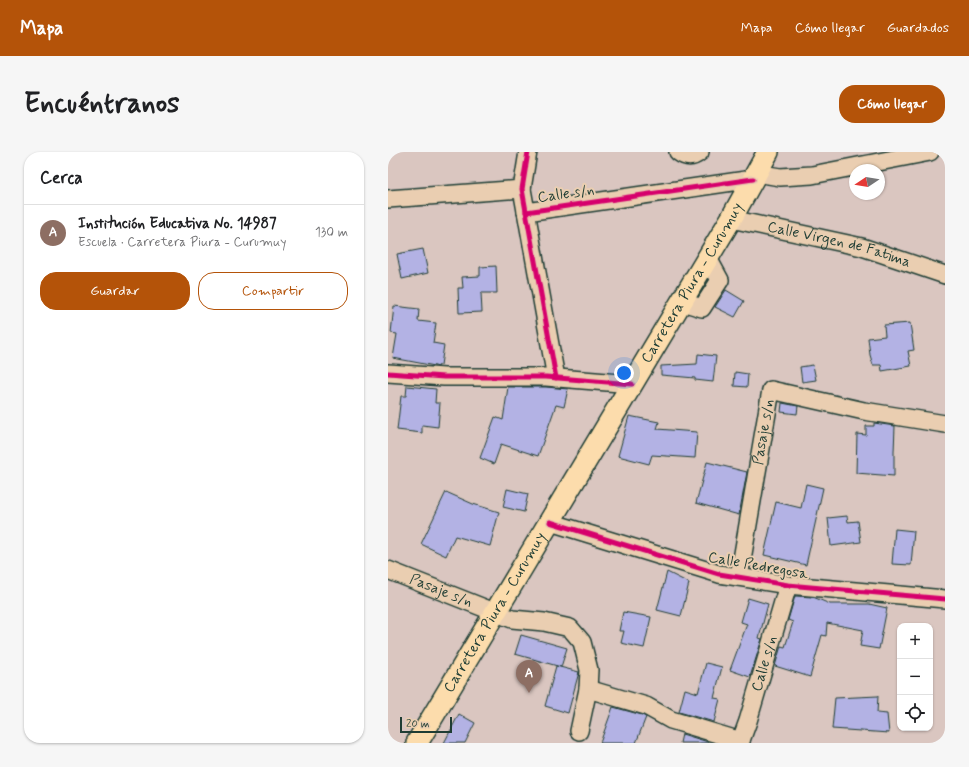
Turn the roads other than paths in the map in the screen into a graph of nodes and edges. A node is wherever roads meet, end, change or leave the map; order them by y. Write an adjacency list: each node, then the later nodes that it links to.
1 (528, 152): 7 (street)
2 (678, 152): 3 (street)
3 (700, 152)
4 (768, 152): 6 (main road, Carretera Piura - Curumuy)
5 (930, 152): 6 (street, Calle s/n)
6 (754, 176): 9 (street, Calle s/n); 10 (main road, Carretera Piura - Curumuy)
7 (522, 189): 8 (street); 9 (street)
8 (388, 199)
9 (526, 212): 13 (street, Calle s/n)
10 (731, 219): 11 (street, Calle Virgen de Fatima); 14 (main road, Carretera Piura - Curumuy)
11 (945, 275)
12 (388, 373): 13 (street)
13 (556, 378): 14 (street)
14 (632, 384): 16 (main road, Carretera Piura - Curumuy)
15 (945, 424): 18 (street, Pasaje s/n)
16 (550, 522): 18 (street, Calle Pedregosa); 21 (main road, Carretera Piura - Curumuy)
17 (388, 570): 21 (street, Pasaje s/n)
18 (740, 577): 19 (street, Calle Pedregosa)
19 (788, 585): 20 (street, Calle Pedregosa); 24 (street, Calle s/n)
20 (945, 599)
21 (495, 612): 22 (street, Pasaje s/n); 25 (main road, Carretera Piura - Curumuy)
22 (588, 689): 23 (street, Pasaje s/n); 24 (street)
23 (579, 730)
24 (741, 742)
25 (417, 743)

